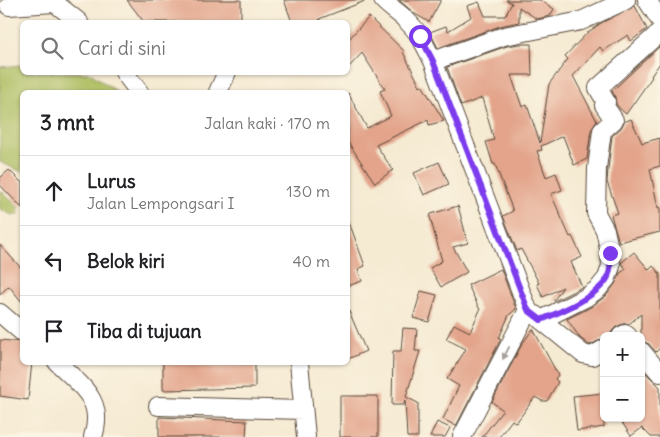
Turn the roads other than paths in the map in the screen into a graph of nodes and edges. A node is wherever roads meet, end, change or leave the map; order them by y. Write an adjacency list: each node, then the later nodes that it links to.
1 (383, 0): 9 (street)
2 (626, 0): 9 (street)
3 (647, 0): 7 (street)
4 (53, 1): 5 (street); 6 (street)
5 (9, 6)
6 (77, 20)
7 (660, 20)
8 (660, 32): 15 (street)
9 (433, 61): 15 (street)
10 (126, 75): 12 (street)
11 (226, 75): 13 (street)
12 (138, 90)
13 (219, 90)
14 (0, 313): 16 (street)
15 (535, 315): 17 (street); 26 (street, one-way to 26)
16 (20, 330)
17 (600, 351)
18 (645, 356): 21 (street)
19 (59, 365): 24 (street)
20 (299, 365): 23 (street)
21 (660, 373)
22 (158, 406): 23 (street)
23 (303, 410): 25 (street)
24 (93, 437)
25 (306, 437)
26 (462, 437)

